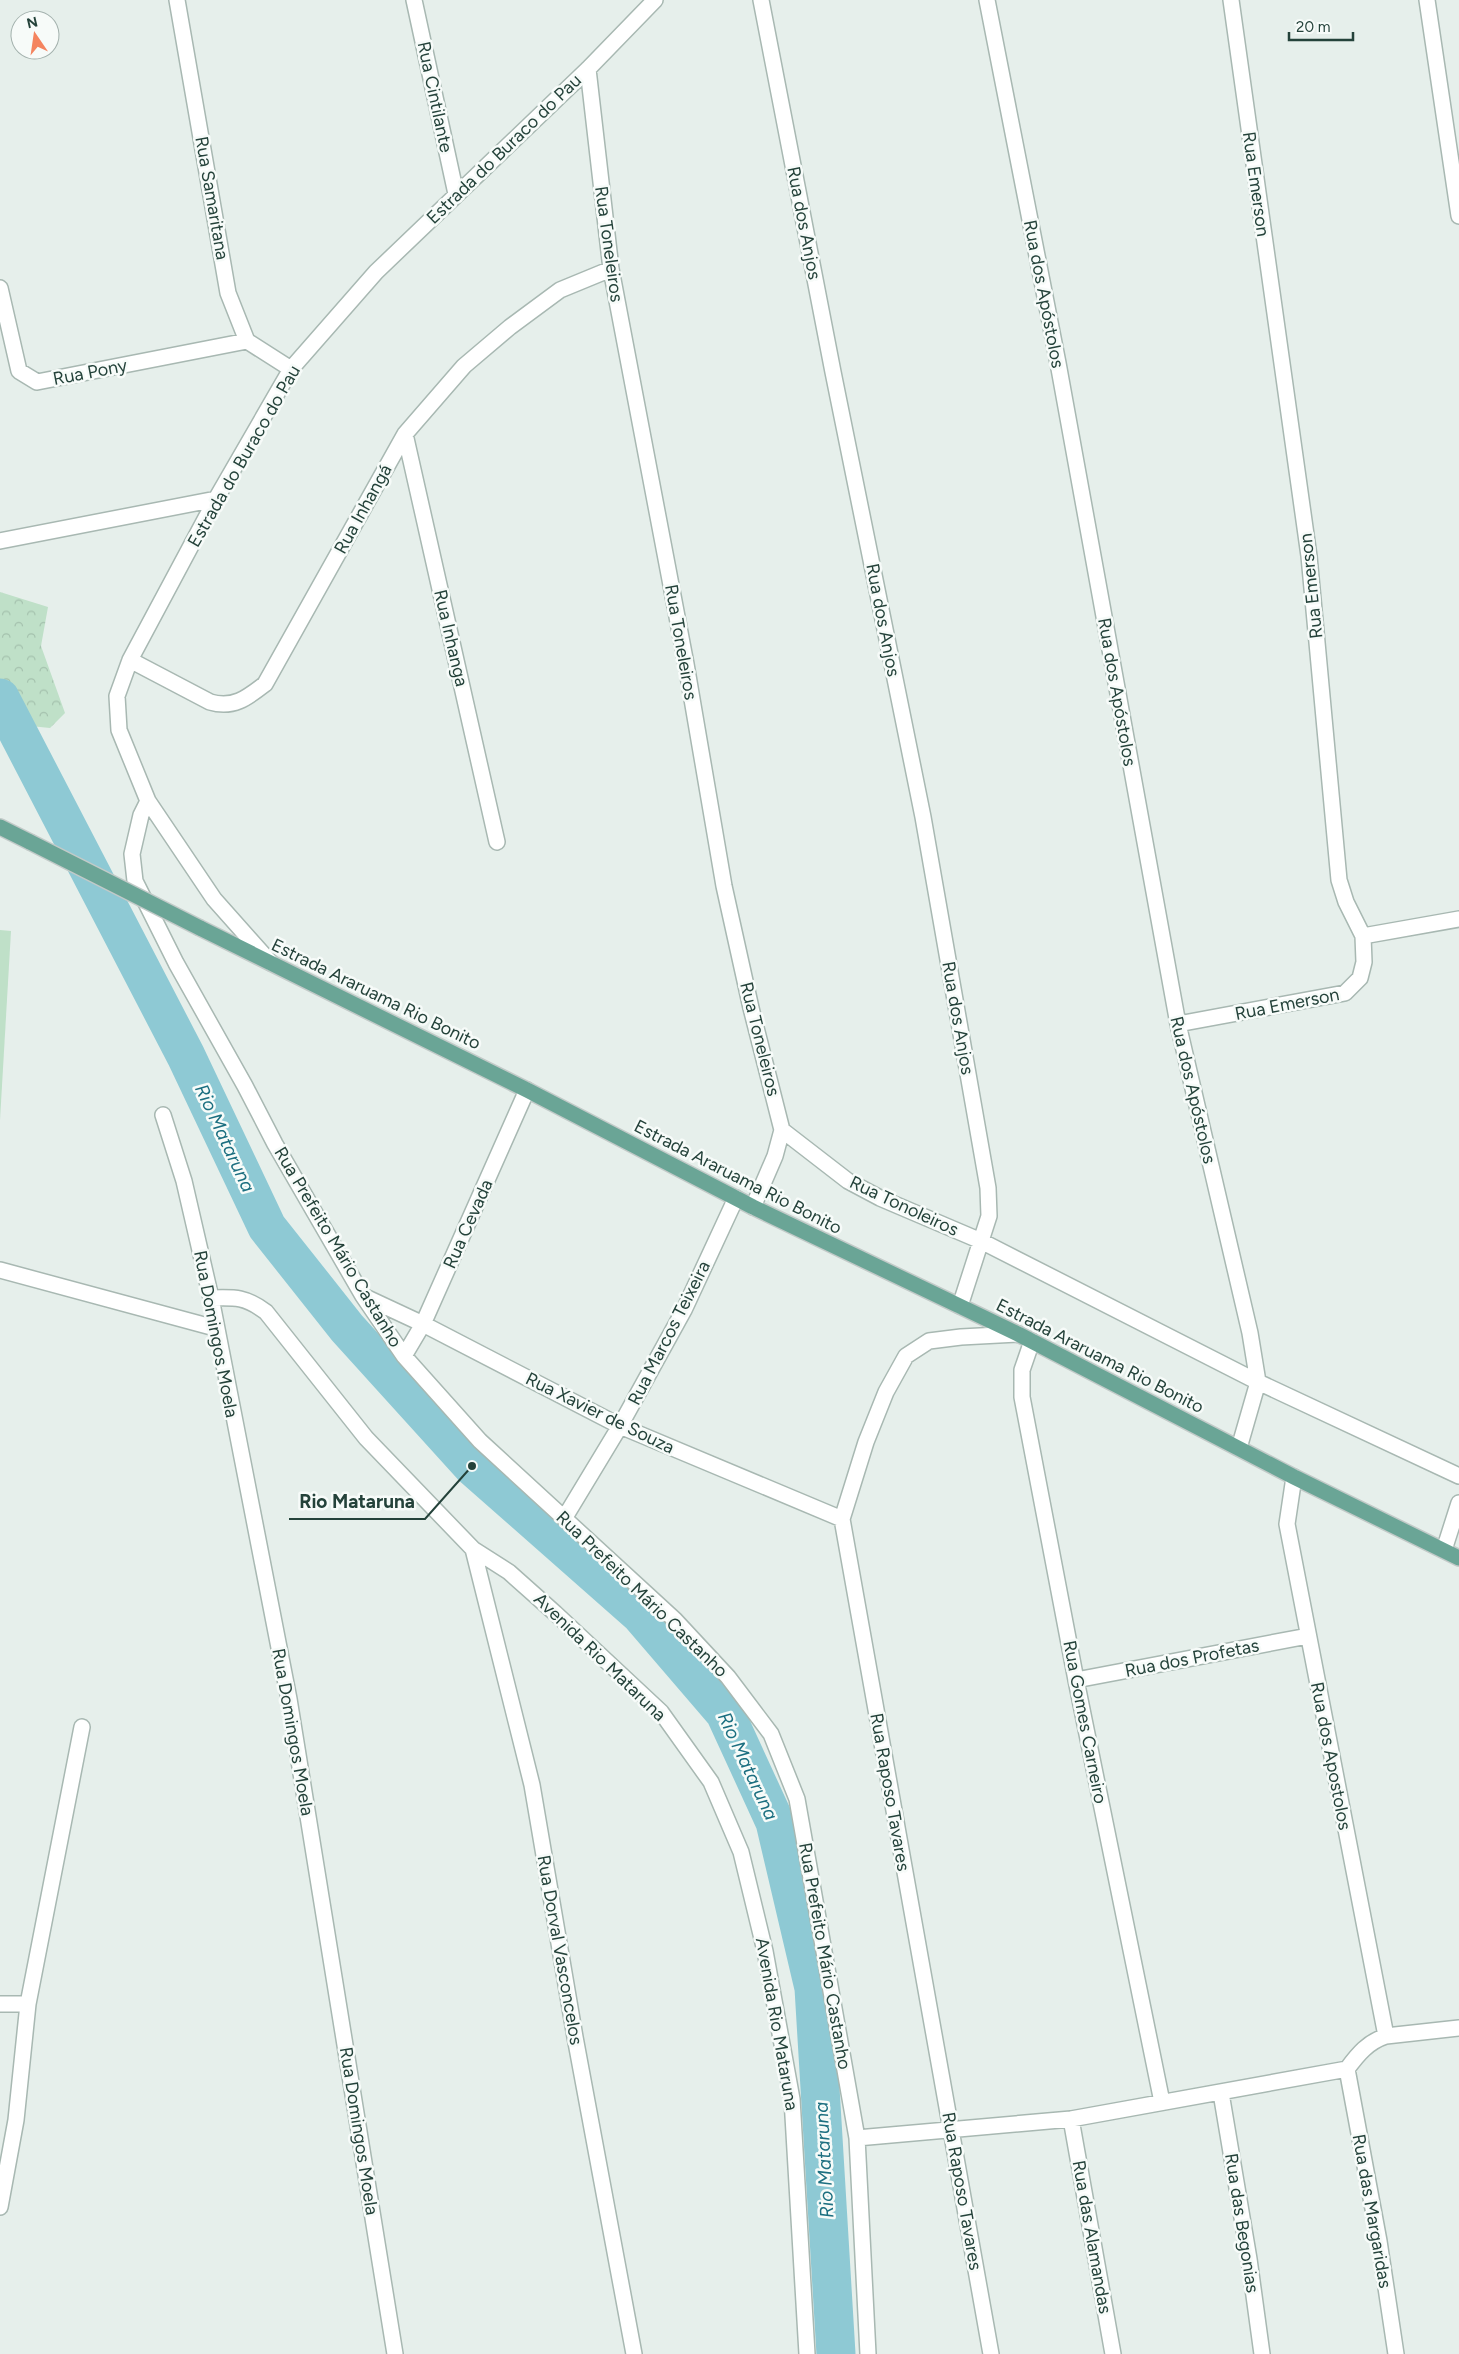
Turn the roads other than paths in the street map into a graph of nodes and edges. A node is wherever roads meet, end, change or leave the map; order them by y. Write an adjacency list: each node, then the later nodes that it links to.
1 (177, 0): 13 (street, Rua Samaritana)
2 (414, 0): 9 (street, Rua Cintilante)
3 (761, 0): 31 (street, Rua dos Anjos)
4 (987, 0): 25 (street, Rua dos Apóstolos)
5 (1231, 0): 23 (street, Rua Emerson)
6 (1428, 0): 10 (street)
7 (652, 2): 8 (street, Estrada do Buraco do Pau)
8 (588, 69): 9 (street, Estrada do Buraco do Pau); 11 (street, Rua Toneleiros)
9 (456, 194): 14 (street, Estrada do Buraco do Pau)
10 (1459, 216)
11 (611, 269): 15 (street, Rua Inhangá); 28 (street, Rua Toneleiros)
12 (0, 288): 13 (street, Rua Pony)
13 (247, 341): 14 (street)
14 (291, 369): 16 (street, Estrada do Buraco do Pau)
15 (405, 434): 18 (street, Rua Inhangá); 21 (street, Rua Inhanga)
16 (216, 500): 17 (street); 18 (street, Estrada do Buraco do Pau)
17 (0, 541)
18 (130, 660): 19 (street, Estrada do Buraco do Pau)
19 (148, 800): 24 (street, Estrada do Buraco do Pau); 33 (street, Rua Prefeito Mário Castanho)
20 (0, 827): 24 (main road, Estrada Araruama Rio Bonito, bridge)
21 (497, 842)
22 (1459, 918): 23 (street)
23 (1363, 936): 25 (street, Rua Emerson)
24 (272, 964): 26 (main road, Estrada Araruama Rio Bonito)
25 (1178, 1024): 40 (street, Rua dos Apóstolos)
26 (526, 1090): 29 (main road, Estrada Araruama Rio Bonito); 36 (street, Rua Cevada)
27 (163, 1115): 34 (street, Rua Domingos Moela)
28 (782, 1130): 30 (street, Rua Toneleiros); 31 (street, Rua Tonoleiros)
29 (736, 1198): 30 (main road, Estrada Araruama Rio Bonito); 41 (street, Rua Marcos Teixeira)
30 (753, 1207): 35 (main road, Estrada Araruama Rio Bonito)
31 (981, 1241): 35 (street, Rua dos Anjos); 40 (street)
32 (0, 1270): 37 (street)
33 (364, 1296): 36 (street, Rua Xavier de Souza); 39 (street, Rua Prefeito Mário Castanho)
34 (211, 1298): 37 (street, Rua Domingos Moela); 48 (street, Avenida Rio Mataruna)
35 (960, 1306): 38 (main road, Estrada Araruama Rio Bonito)
36 (423, 1324): 39 (street, Rua Cevada); 41 (street, Rua Xavier de Souza)
37 (215, 1328): 65 (street, Rua Domingos Moela)
38 (1025, 1337): 42 (main road, Estrada Araruama Rio Bonito); 47 (street, Rua Raposo Tavares); 52 (street, Rua Gomes Carneiro)
39 (404, 1356): 46 (street, Rua Prefeito Mário Castanho)
40 (1258, 1382): 42 (street, Rua dos Apóstolos); 43 (street)
41 (620, 1426): 46 (street, Rua Marcos Teixeira); 47 (street, Rua Xavier de Souza)
42 (1239, 1448): 44 (main road, Estrada Araruama Rio Bonito)
43 (1459, 1476)
44 (1294, 1477): 49 (main road, Estrada Araruama Rio Bonito); 51 (street, Rua dos Apostolos)
45 (1459, 1503): 49 (street)
46 (565, 1517): 63 (street, Rua Prefeito Mário Castanho)
47 (842, 1519): 62 (street, Rua Raposo Tavares)
48 (473, 1549): 66 (street, Rua Dorval Vasconcelos); 67 (street, Avenida Rio Mataruna)
49 (1444, 1550): 50 (main road, Estrada Araruama Rio Bonito)
50 (1459, 1558)
51 (1308, 1636): 52 (street, Rua dos Profetas); 57 (street, Rua dos Apostolos)
52 (1076, 1680): 60 (street, Rua Gomes Carneiro)
53 (82, 1727): 55 (street)
54 (0, 2004): 55 (street)
55 (28, 2004): 64 (street)
56 (1459, 2028): 57 (street)
57 (1386, 2036): 58 (street)
58 (1347, 2069): 59 (street); 72 (street, Rua das Margaridas)
59 (1221, 2093): 60 (street); 71 (street, Rua das Begonias)
60 (1162, 2102): 61 (street)
61 (1071, 2119): 62 (street); 70 (street, Rua das Alamandas)
62 (952, 2131): 63 (street); 69 (street, Rua Raposo Tavares)
63 (858, 2138): 68 (street, Rua Prefeito Mário Castanho)
64 (0, 2207)
65 (395, 2354)
66 (634, 2354)
67 (807, 2354)
68 (868, 2354)
69 (991, 2354)
70 (1113, 2354)
71 (1262, 2354)
72 (1396, 2354)

